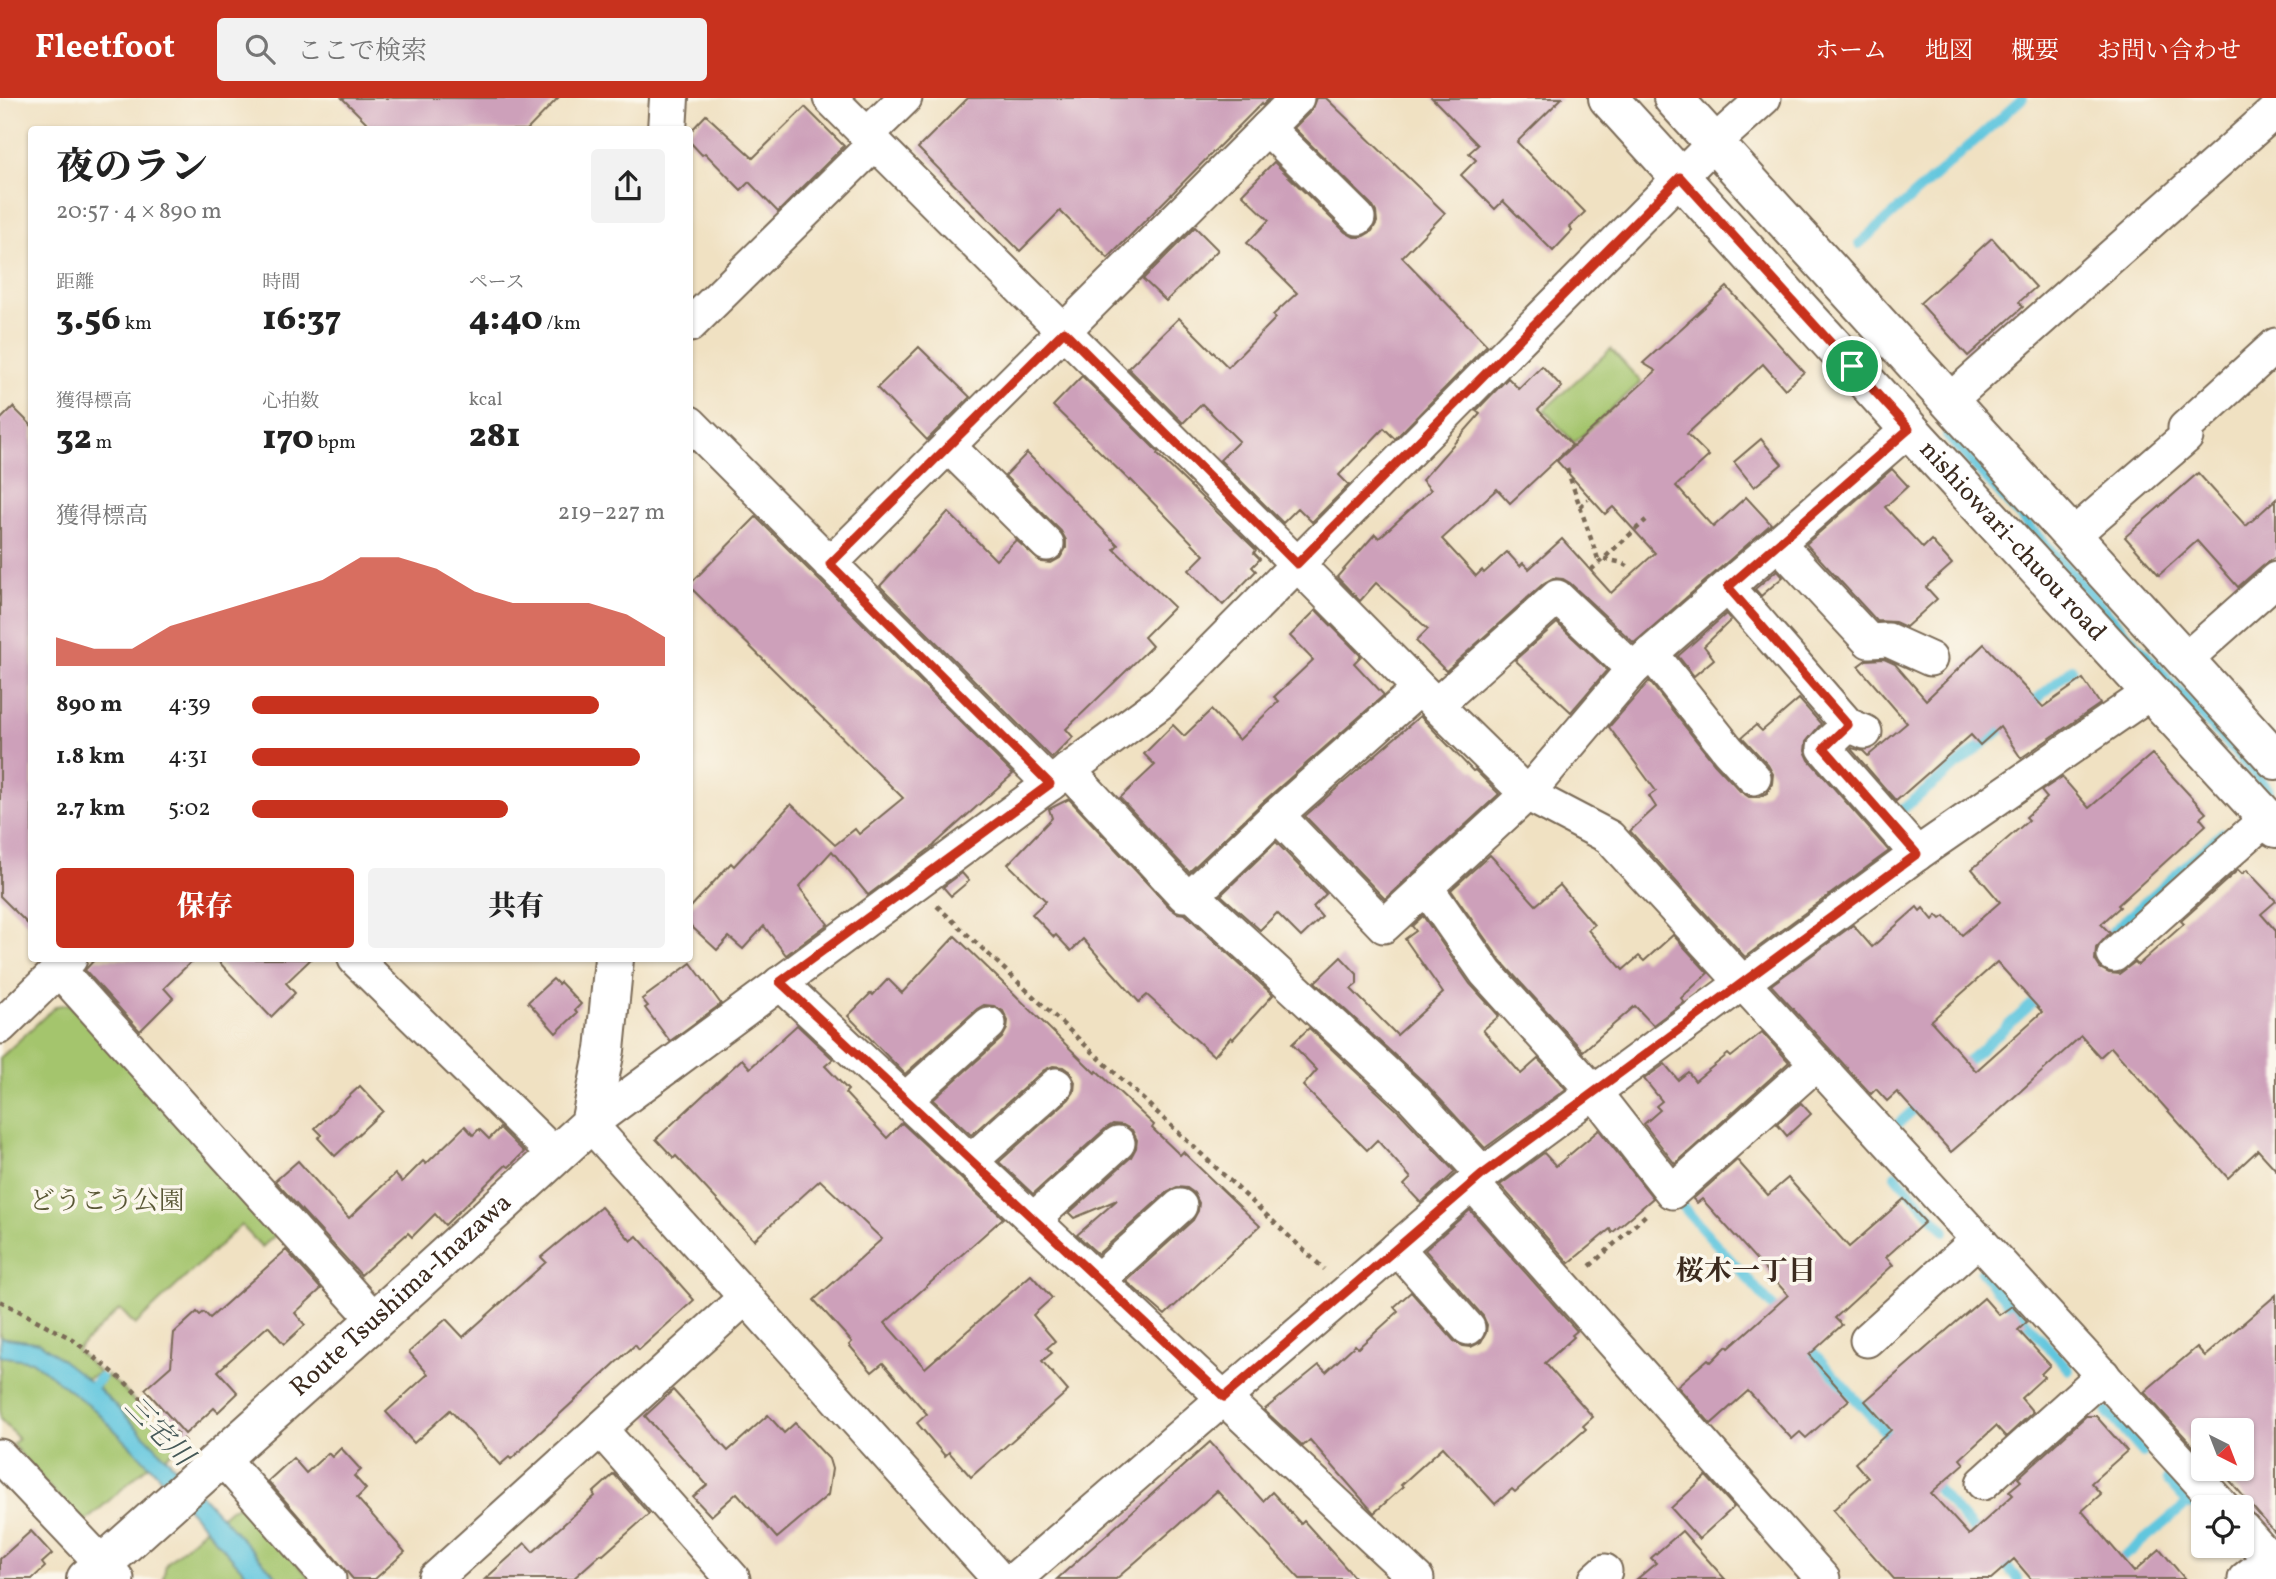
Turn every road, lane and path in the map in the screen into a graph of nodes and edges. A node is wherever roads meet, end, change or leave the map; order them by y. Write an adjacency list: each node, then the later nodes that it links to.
1 (669, 98): 9 (main road)
2 (830, 98): 11 (street)
3 (905, 98): 11 (street)
4 (1297, 98): 10 (street)
5 (1608, 98): 13 (main road, nishiowari-chuou road)
6 (1673, 98): 12 (main road, nishiowari-chuou road)
7 (1764, 98): 12 (street)
8 (2276, 110): 18 (street)
9 (667, 126)
10 (1267, 128): 14 (street); 16 (street)
11 (871, 139): 15 (street); 16 (street)
12 (1714, 143): 13 (street); 18 (main road, nishiowari-chuou road)
13 (1680, 177): 20 (main road, nishiowari-chuou road); 31 (street)
14 (1358, 218)
15 (693, 322)
16 (1064, 331): 21 (street); 31 (street)
17 (2276, 345): 26 (street)
18 (1949, 401): 26 (main road, nishiowari-chuou road)
19 (693, 426): 30 (street)
20 (1909, 429): 27 (street); 39 (main road, nishiowari-chuou road)
21 (948, 446): 28 (street); 30 (street)
22 (1567, 470): 24 (path)
23 (1588, 499): 24 (path)
24 (1580, 507): 29 (path)
25 (1646, 520): 29 (path)
26 (2072, 536): 37 (main road, nishiowari-chuou road)
27 (1778, 543): 35 (street); 36 (street)
28 (1047, 544)
29 (1601, 561): 32 (path); 33 (path)
30 (830, 564): 42 (street)
31 (1297, 564): 40 (street); 42 (street)
32 (1630, 567)
33 (1591, 570)
34 (2276, 579): 37 (street)
35 (1728, 587): 38 (street); 47 (street)
36 (1930, 659)
37 (2185, 660): 41 (main road, nishiowari-chuou road)
38 (1642, 661): 40 (street); 43 (street); 44 (street)
39 (2151, 692): 46 (main road, nishiowari-chuou road); 47 (street)
40 (1427, 697): 44 (street); 45 (street)
41 (2276, 760)
42 (1059, 777): 48 (street); 50 (street)
43 (1754, 778)
44 (1527, 793): 49 (street); 56 (street)
45 (1277, 815): 49 (street); 50 (street)
46 (2272, 823): 51 (street)
47 (1917, 854): 56 (street)
48 (914, 884): 55 (street); 75 (path)
49 (1426, 887): 61 (street)
50 (1193, 895): 67 (street)
51 (2114, 955)
52 (358, 962): 65 (street)
53 (614, 962): 63 (main road)
54 (64, 965): 58 (street); 78 (street)
55 (780, 982): 62 (street); 63 (street)
56 (1744, 982): 59 (street); 61 (street)
57 (989, 1024): 62 (street)
58 (0, 1027)
59 (1818, 1063): 68 (street); 71 (street)
60 (1056, 1085): 66 (street)
61 (1594, 1092): 67 (street); 68 (street)
62 (905, 1100): 66 (street)
63 (590, 1124): 65 (main road, Route Tsushima-Inazawa); 76 (street)
64 (1118, 1143): 70 (street)
65 (555, 1155): 78 (main road, Route Tsushima-Inazawa)
66 (971, 1161): 70 (street)
67 (1478, 1179): 72 (street); 74 (street)
68 (1672, 1192): 74 (path)
69 (1180, 1206): 73 (street)
70 (1034, 1219): 73 (street)
71 (1979, 1239): 80 (street); 81 (street)
72 (1397, 1248): 75 (street); 79 (street)
73 (1098, 1280): 82 (street)
74 (1565, 1289): 97 (street)
75 (1347, 1291): 82 (street)
76 (746, 1297): 83 (street); 94 (street)
77 (0, 1301): 85 (path)
78 (375, 1320): 85 (main road, Route Tsushima-Inazawa)
79 (1468, 1328)
80 (1867, 1340)
81 (2103, 1376): 86 (street); 87 (street)
82 (1224, 1397): 95 (street); 96 (street)
83 (600, 1429): 91 (street); 93 (street)
84 (0, 1456): 90 (street)
85 (210, 1467): 90 (main road, Route Tsushima-Inazawa); 92 (street)
86 (1983, 1483)
87 (2211, 1495)
88 (2254, 1545): 89 (street)
89 (2267, 1564)
90 (109, 1565)
91 (729, 1578)
92 (329, 1579)
93 (435, 1579)
94 (999, 1579)
95 (1015, 1579)
96 (1417, 1579)
97 (1823, 1579)

